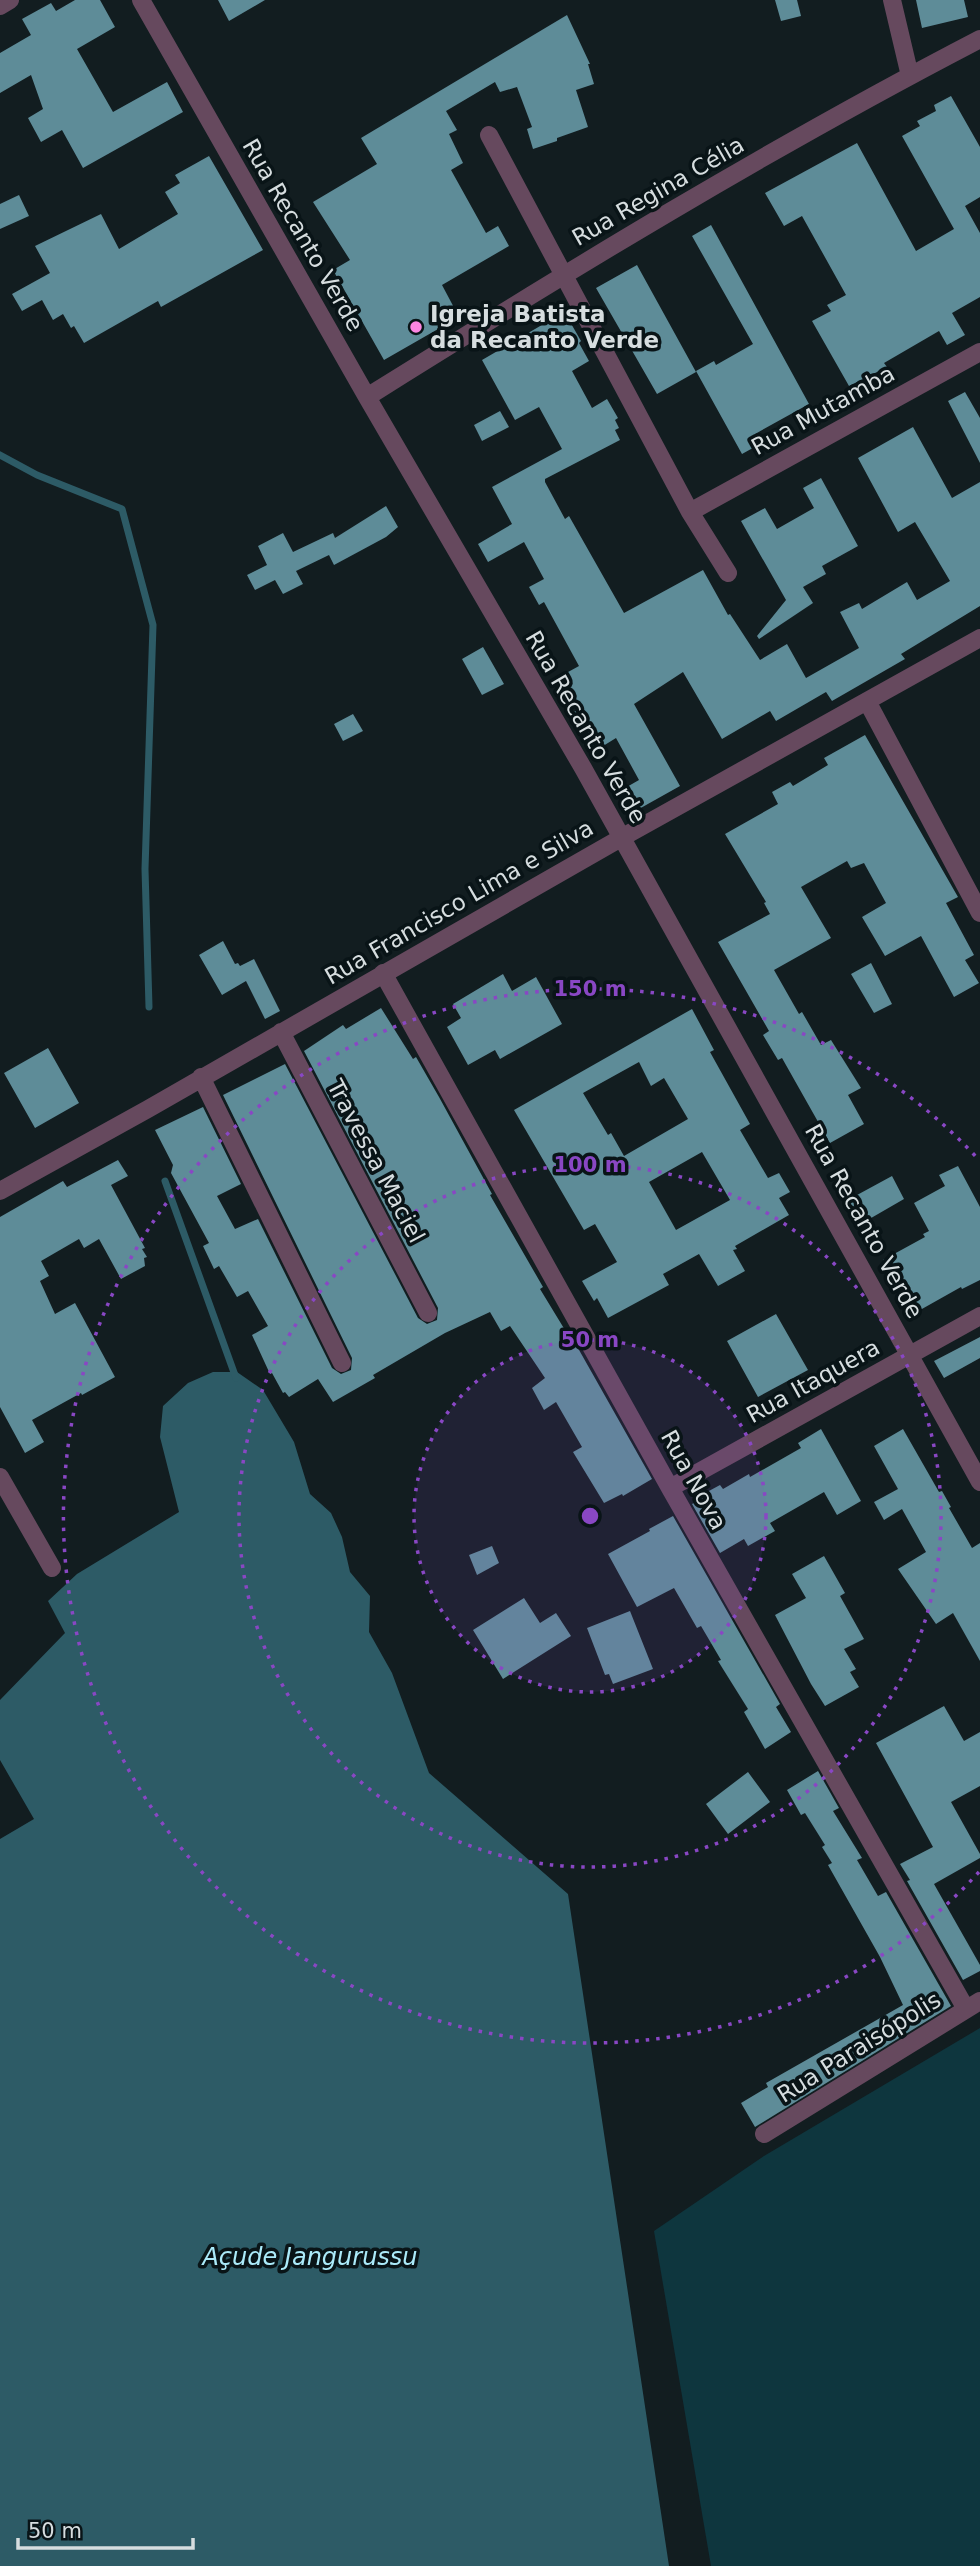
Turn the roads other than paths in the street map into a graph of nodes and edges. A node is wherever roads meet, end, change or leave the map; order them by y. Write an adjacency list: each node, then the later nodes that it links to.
1 (10, 0): 4 (street)
2 (141, 0): 10 (street, Rua Recanto Verde)
3 (892, 0): 6 (street)
4 (0, 6)
5 (980, 39): 6 (street, Rua Regina Célia)
6 (910, 76): 8 (street, Rua Regina Célia)
7 (489, 135): 8 (street)
8 (564, 274): 10 (street, Rua Regina Célia); 11 (street)
9 (980, 352): 11 (street, Rua Mutamba)
10 (367, 397): 15 (street, Rua Recanto Verde)
11 (690, 512): 12 (street)
12 (728, 573)
13 (980, 638): 14 (street, Rua Francisco Lima e Silva)
14 (867, 701): 15 (street, Rua Francisco Lima e Silva); 16 (street)
15 (621, 838): 17 (street, Rua Francisco Lima e Silva); 23 (street, Rua Recanto Verde)
16 (980, 913)
17 (383, 973): 18 (street, Rua Francisco Lima e Silva); 27 (street, Rua Nova)
18 (281, 1032): 19 (street, Rua Francisco Lima e Silva); 21 (street, Travessa Maciel)
19 (201, 1077): 20 (street, Rua Francisco Lima e Silva); 24 (street)
20 (0, 1191)
21 (428, 1313)
22 (980, 1316): 23 (street, Rua Itaquera)
23 (911, 1356): 26 (street, Rua Recanto Verde); 27 (street, Rua Itaquera)
24 (342, 1363)
25 (0, 1477): 28 (street)
26 (980, 1482)
27 (670, 1488): 29 (street, Rua Nova)
28 (52, 1568)
29 (973, 2005): 30 (street, Rua Paraisópolis)
30 (764, 2134)

